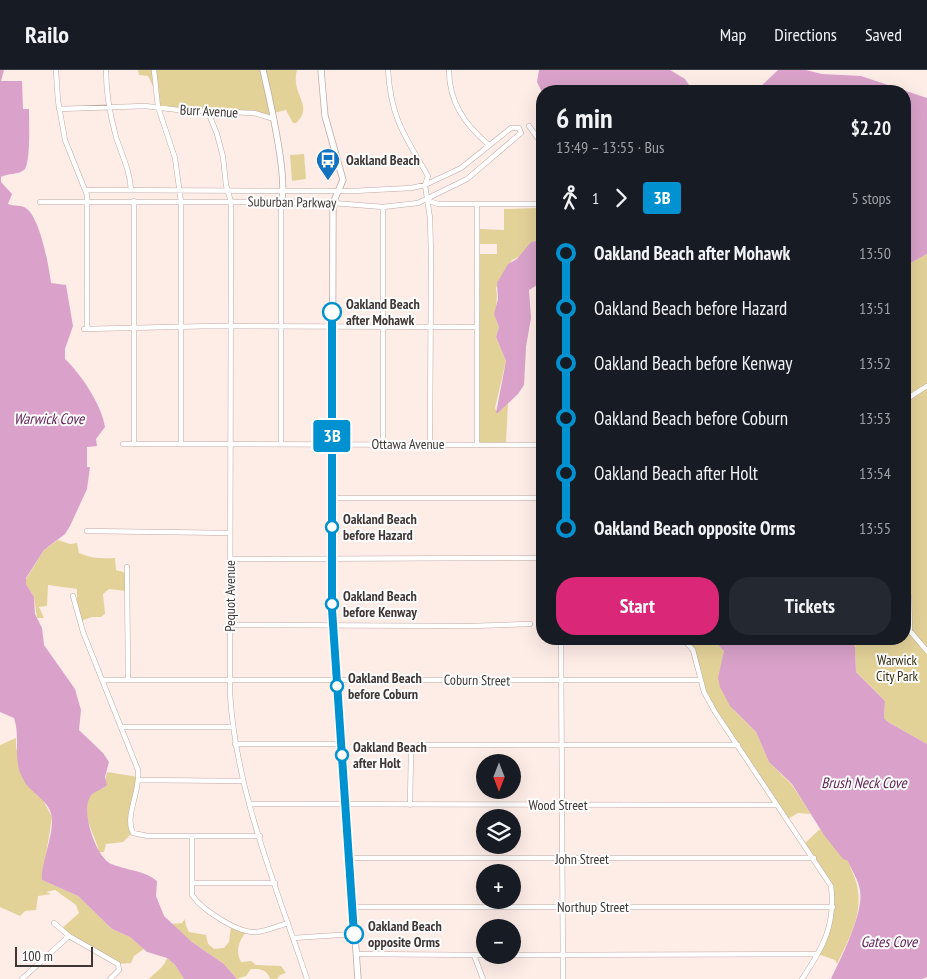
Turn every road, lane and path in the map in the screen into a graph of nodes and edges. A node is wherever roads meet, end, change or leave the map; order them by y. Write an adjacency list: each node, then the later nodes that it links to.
1 (56, 70): 10 (street)
2 (106, 70): 8 (street)
3 (154, 70): 9 (street)
4 (262, 70): 12 (street)
5 (321, 70): 21 (street)
6 (388, 70): 16 (street)
7 (449, 70): 15 (street)
8 (109, 106): 9 (street, Burr Avenue); 10 (street, Burr Avenue); 18 (street)
9 (158, 107): 11 (street, Burr Avenue); 19 (street)
10 (60, 108): 17 (street)
11 (208, 112): 12 (street, Burr Avenue); 22 (street, Pequot Avenue)
12 (274, 119): 20 (street)
13 (529, 126): 14 (street)
14 (536, 136)
15 (489, 145): 16 (street, Suburban Parkway); 23 (street, Suburban Parkway)
16 (425, 185): 21 (street, Suburban Parkway); 23 (street)
17 (85, 190): 18 (street, Suburban Parkway); 24 (street)
18 (131, 190): 19 (street, Suburban Parkway)
19 (180, 190): 22 (street, Suburban Parkway); 27 (street)
20 (284, 190): 21 (street, Suburban Parkway); 22 (street, Suburban Parkway); 29 (street)
21 (340, 190): 30 (street)
22 (228, 191): 28 (street, Pequot Avenue)
23 (426, 200): 31 (street, Suburban Parkway); 33 (street, Suburban Parkway); 38 (street)
24 (87, 201): 25 (street, Suburban Parkway); 26 (street, Suburban Parkway); 41 (street)
25 (40, 202)
26 (134, 202): 27 (street, Suburban Parkway); 41 (street)
27 (180, 202): 28 (street, Suburban Parkway); 35 (street)
28 (231, 202): 29 (street, Suburban Parkway); 34 (street, Pequot Avenue)
29 (281, 202): 30 (street, Suburban Parkway); 36 (street)
30 (333, 203): 33 (street, Suburban Parkway); 37 (street)
31 (477, 204): 32 (street, Suburban Parkway); 39 (street)
32 (536, 204)
33 (383, 207): 40 (street)
34 (231, 326): 35 (street); 36 (street); 47 (street, Pequot Avenue)
35 (182, 327): 41 (street); 46 (street)
36 (280, 327): 37 (street); 48 (street)
37 (332, 327): 40 (street); 52 (street)
38 (430, 327): 39 (street); 40 (street); 50 (street)
39 (476, 327): 51 (street)
40 (384, 328): 49 (street)
41 (133, 329): 45 (street)
42 (927, 386): 43 (street)
43 (911, 396)
44 (123, 444): 45 (street, Ottawa Avenue)
45 (134, 444): 46 (street, Ottawa Avenue)
46 (181, 444): 47 (street, Ottawa Avenue)
47 (231, 444): 48 (street, Ottawa Avenue); 57 (street, Pequot Avenue)
48 (281, 444): 52 (street, Ottawa Avenue)
49 (383, 444): 50 (street, Ottawa Avenue); 52 (street, Ottawa Avenue)
50 (430, 444): 51 (street, Ottawa Avenue)
51 (477, 444): 53 (street, Ottawa Avenue)
52 (332, 445): 54 (street)
53 (536, 445)
54 (332, 498): 55 (street); 58 (street)
55 (536, 498)
56 (87, 531): 57 (street)
57 (230, 534): 60 (street, Pequot Avenue)
58 (332, 558): 59 (street); 60 (street); 65 (street)
59 (536, 558)
60 (230, 559): 64 (street, Pequot Avenue)
61 (127, 567): 72 (street)
62 (72, 596): 71 (street)
63 (530, 624): 65 (street)
64 (230, 625): 65 (street); 73 (street, Pequot Avenue)
65 (333, 626): 70 (street)
66 (911, 632): 69 (street)
67 (562, 645): 74 (street)
68 (688, 645): 75 (street)
69 (927, 651)
70 (337, 679): 73 (street, Coburn Street); 74 (street, Coburn Street); 79 (street)
71 (103, 680): 72 (street, Coburn Street); 77 (street)
72 (128, 680): 73 (street, Coburn Street)
73 (230, 680): 76 (street, Pequot Avenue)
74 (562, 680): 75 (street, Coburn Street); 80 (street)
75 (700, 680): 81 (street)
76 (233, 726): 77 (street); 78 (street, Pequot Avenue)
77 (122, 727): 82 (street)
78 (235, 744): 79 (street); 83 (street, Pequot Avenue)
79 (341, 744): 85 (street)
80 (563, 745): 81 (street); 86 (street); 87 (street)
81 (738, 745): 88 (street)
82 (139, 780): 83 (street); 90 (street)
83 (243, 781): 84 (street, Pequot Avenue)
84 (250, 804): 85 (street, Wood Street); 89 (street, Pequot Avenue)
85 (346, 804): 86 (street, Wood Street); 91 (street)
86 (410, 804): 87 (street, Wood Street)
87 (562, 804): 88 (street, Wood Street); 92 (street)
88 (777, 805): 93 (street)
89 (260, 836): 90 (street); 95 (street, Pequot Avenue)
90 (192, 837): 94 (street)
91 (349, 858): 92 (street, John Street); 96 (street)
92 (562, 858): 93 (street, John Street); 97 (street)
93 (814, 858): 98 (street)
94 (193, 883): 95 (street); 100 (street)
95 (275, 883): 100 (street, Pequot Avenue)
96 (353, 907): 97 (street, Northup Street); 101 (street)
97 (562, 907): 98 (street, Northup Street); 108 (street)
98 (833, 907): 105 (street)
99 (54, 923): 102 (street)
100 (288, 923): 103 (street, Pequot Avenue)
101 (354, 934): 103 (street); 104 (street)
102 (69, 936): 109 (street); 110 (street)
103 (293, 938): 111 (street, Pequot Avenue)
104 (356, 954): 106 (street); 112 (street)
105 (818, 954): 108 (street); 115 (street)
106 (474, 955): 113 (street)
107 (521, 955): 108 (street)
108 (562, 955): 114 (street)
109 (22, 979)
110 (110, 979)
111 (307, 979)
112 (358, 979)
113 (483, 979)
114 (563, 979)
115 (802, 979)

